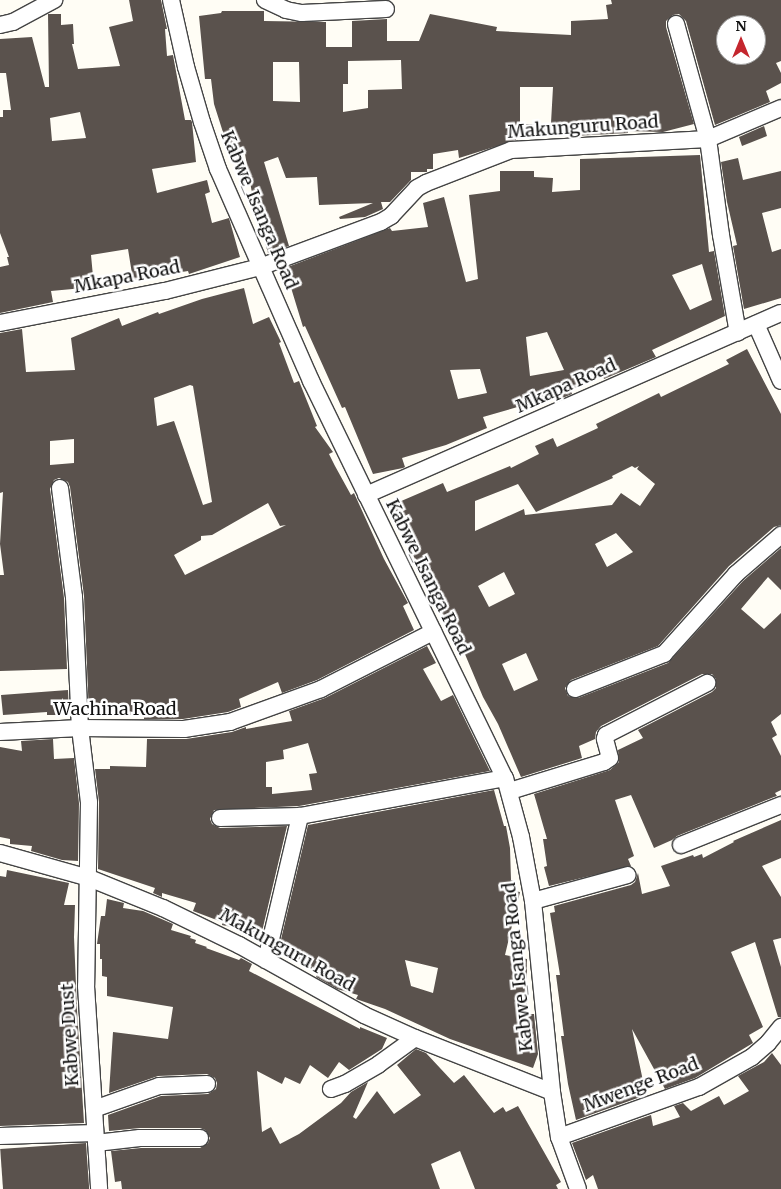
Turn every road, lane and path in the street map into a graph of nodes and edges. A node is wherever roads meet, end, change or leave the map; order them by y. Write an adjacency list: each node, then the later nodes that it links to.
1 (54, 0): 6 (street)
2 (172, 0): 9 (street, Kabwe_Isanga Road)
3 (265, 0): 4 (street)
4 (386, 9)
5 (676, 24): 8 (street)
6 (0, 26)
7 (781, 108): 8 (street, Makunguru Road)
8 (708, 139): 9 (street, Makunguru Road); 13 (street)
9 (260, 267): 11 (street, Mkapa Road); 16 (street, Kabwe_Isanga Road)
10 (781, 313): 12 (street, Mkapa Road)
11 (0, 323)
12 (756, 324): 13 (street, Mkapa Road); 14 (street)
13 (738, 333): 16 (street, Mkapa Road)
14 (781, 381)
15 (60, 488): 21 (street, Kabwe Dust)
16 (366, 495): 18 (street, Kabwe_Isanga Road)
17 (781, 535): 20 (street)
18 (433, 632): 21 (street, Wachina Road); 23 (street, Kabwe_Isanga Road)
19 (707, 683): 23 (street)
20 (574, 689)
21 (80, 728): 22 (street, Wachina Road); 30 (street, Kabwe Dust)
22 (0, 732)
23 (508, 784): 25 (street); 31 (street, Kabwe_Isanga Road)
24 (781, 805): 27 (street)
25 (300, 816): 26 (street); 32 (street)
26 (220, 818)
27 (681, 845)
28 (0, 853): 30 (street, Makunguru Road)
29 (628, 875): 31 (street)
30 (88, 878): 32 (street, Makunguru Road); 38 (street, Kabwe Dust)
31 (533, 902): 37 (street, Kabwe_Isanga Road)
32 (266, 960): 34 (street, Makunguru Road)
33 (781, 1027): 40 (street, Mwenge Road)
34 (415, 1038): 36 (street); 37 (street, Makunguru Road)
35 (207, 1084): 38 (street)
36 (331, 1089)
37 (552, 1092): 40 (street, Kabwe_Isanga Road)
38 (94, 1109): 41 (street, Kabwe Dust)
39 (0, 1136): 41 (street)
40 (558, 1137): 44 (street, Kabwe_Isanga Road)
41 (96, 1138): 42 (street); 43 (street, Kabwe Dust)
42 (200, 1138)
43 (100, 1189)
44 (578, 1189)

